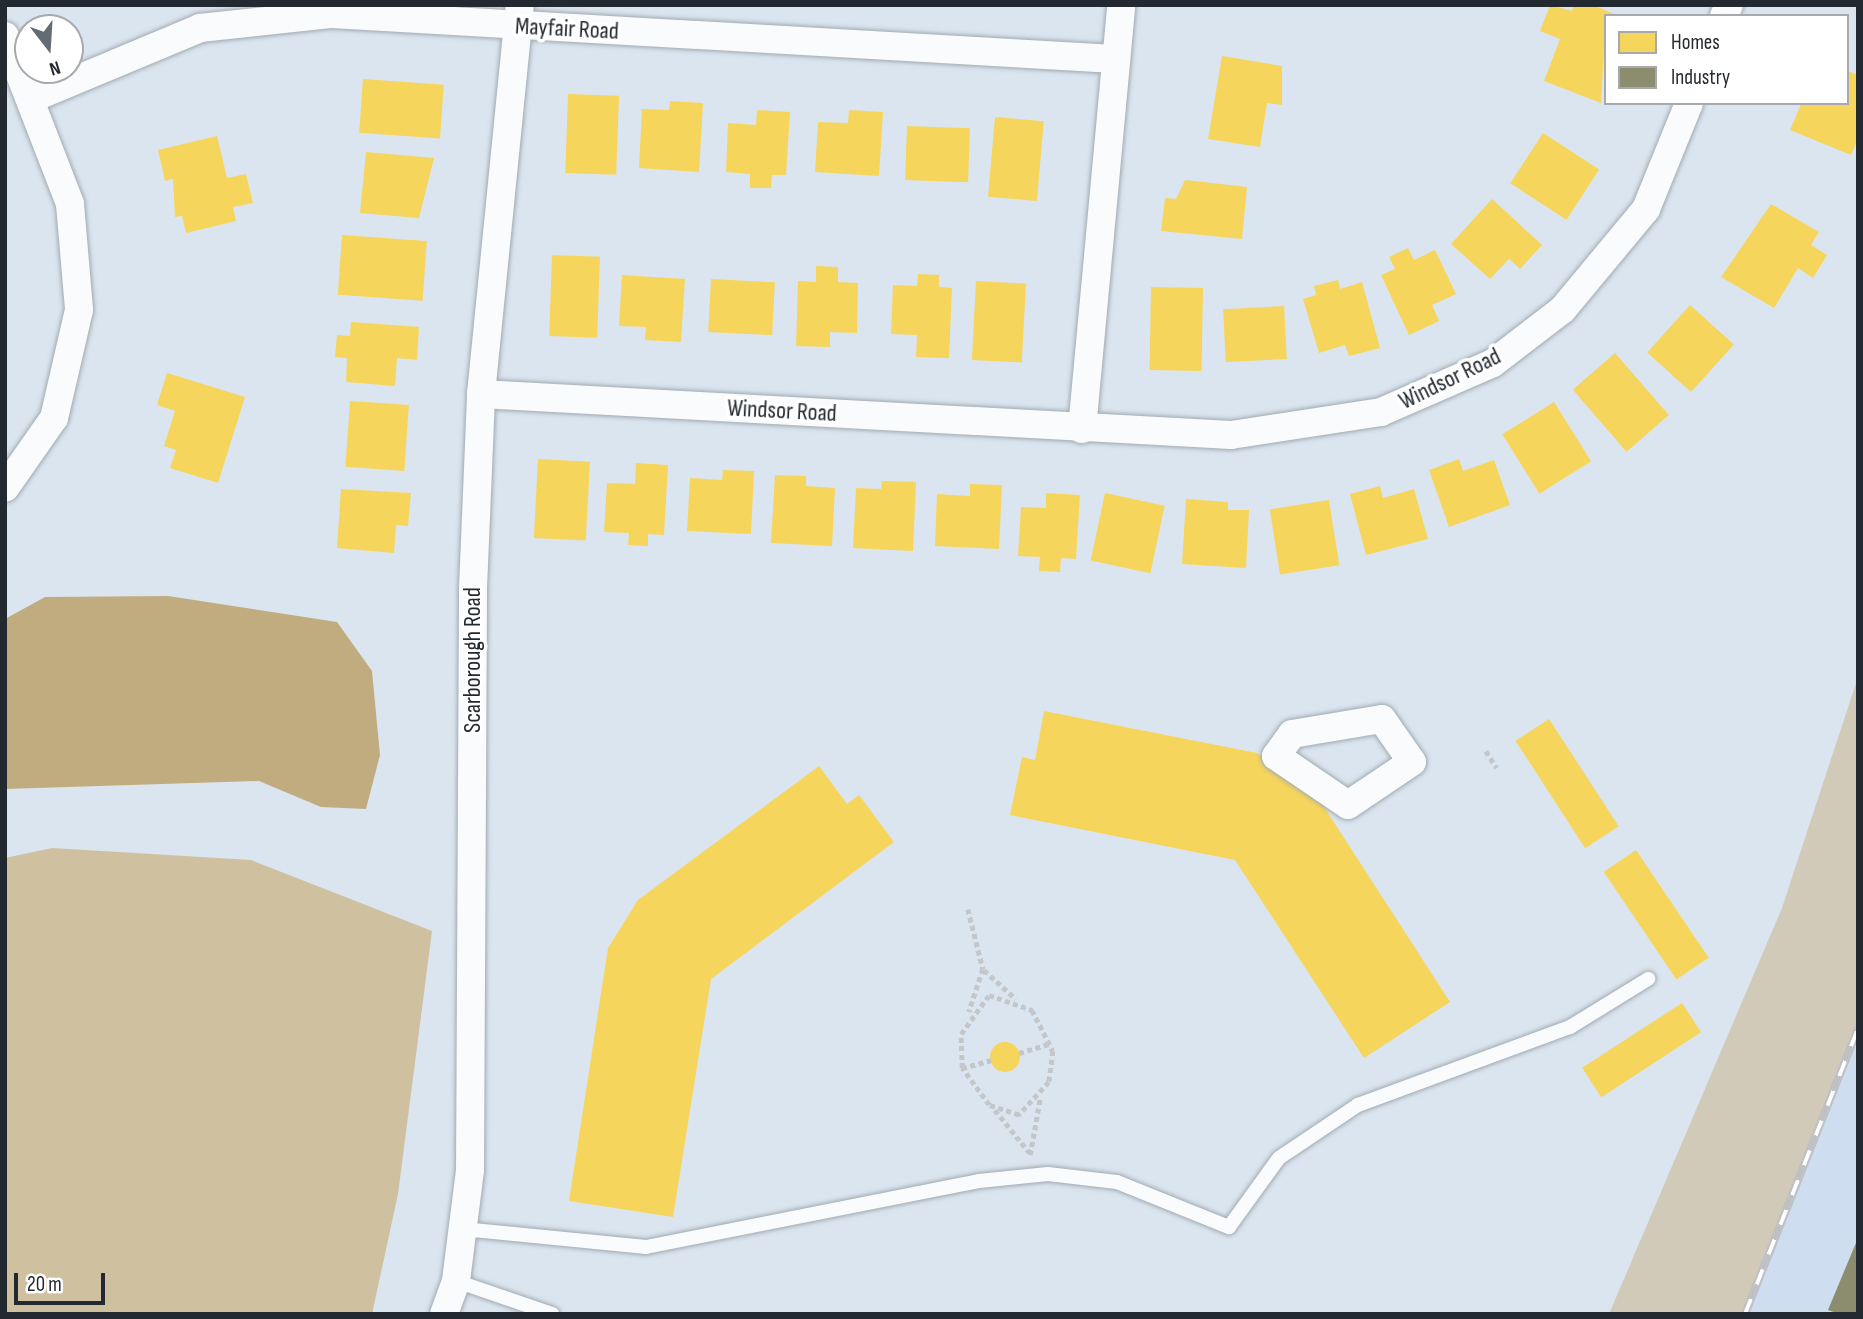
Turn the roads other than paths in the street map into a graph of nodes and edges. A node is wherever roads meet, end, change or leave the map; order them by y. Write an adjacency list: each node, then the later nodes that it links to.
1 (1121, 5): 4 (street)
2 (519, 16): 4 (street, Mayfair Road); 5 (street, Mayfair Road); 7 (street, Scarborough Road)
3 (5, 36): 5 (street)
4 (1115, 58): 8 (street)
5 (33, 98): 9 (street)
6 (1688, 105): 8 (street, Windsor Road)
7 (481, 394): 8 (street, Windsor Road); 11 (street, Scarborough Road)
8 (1082, 429)
9 (5, 488)
10 (1648, 979): 11 (lane)
11 (463, 1230): 12 (street, Scarborough Road)
12 (456, 1281): 13 (street, Scarborough Road); 14 (lane)
13 (444, 1314)
14 (552, 1314)

